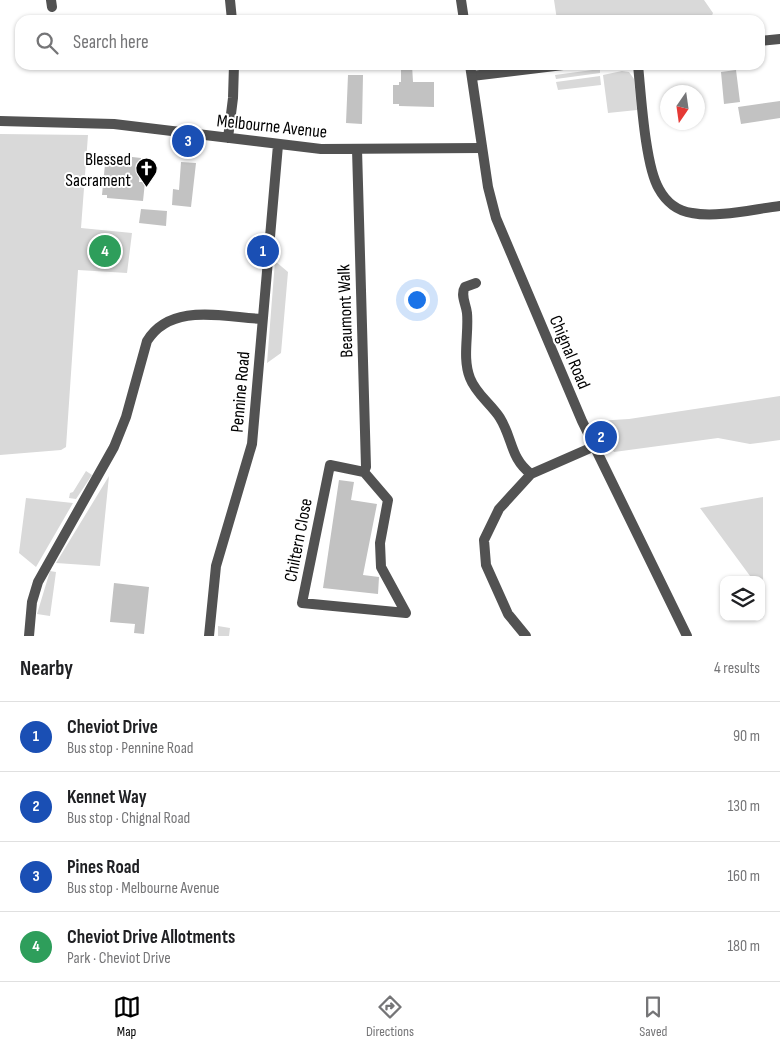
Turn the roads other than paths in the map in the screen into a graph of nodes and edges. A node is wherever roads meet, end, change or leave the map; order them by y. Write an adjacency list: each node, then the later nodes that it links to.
1 (230, 0): 3 (street)
2 (461, 0): 4 (street)
3 (232, 15)
4 (463, 15)
5 (780, 39): 6 (street)
6 (765, 40)
7 (234, 70): 11 (street)
8 (471, 70): 13 (street, Chignal Road)
9 (638, 70): 15 (street)
10 (0, 121): 11 (street, Melbourne Avenue)
11 (228, 138): 12 (street, Melbourne Avenue)
12 (278, 145): 14 (street, Melbourne Avenue); 17 (street, Pennine Road)
13 (482, 148): 14 (street, Melbourne Avenue); 18 (street, Chignal Road)
14 (357, 149): 19 (street, Beaumont Walk)
15 (780, 206)
16 (476, 283): 20 (street)
17 (262, 319): 21 (street); 22 (street, Pennine Road)
18 (594, 446): 20 (street); 24 (street, Chignal Road)
19 (364, 472): 19 (street, Chiltern Close)
20 (531, 474): 23 (street)
21 (29, 636)
22 (209, 636)
23 (526, 636)
24 (687, 636)

